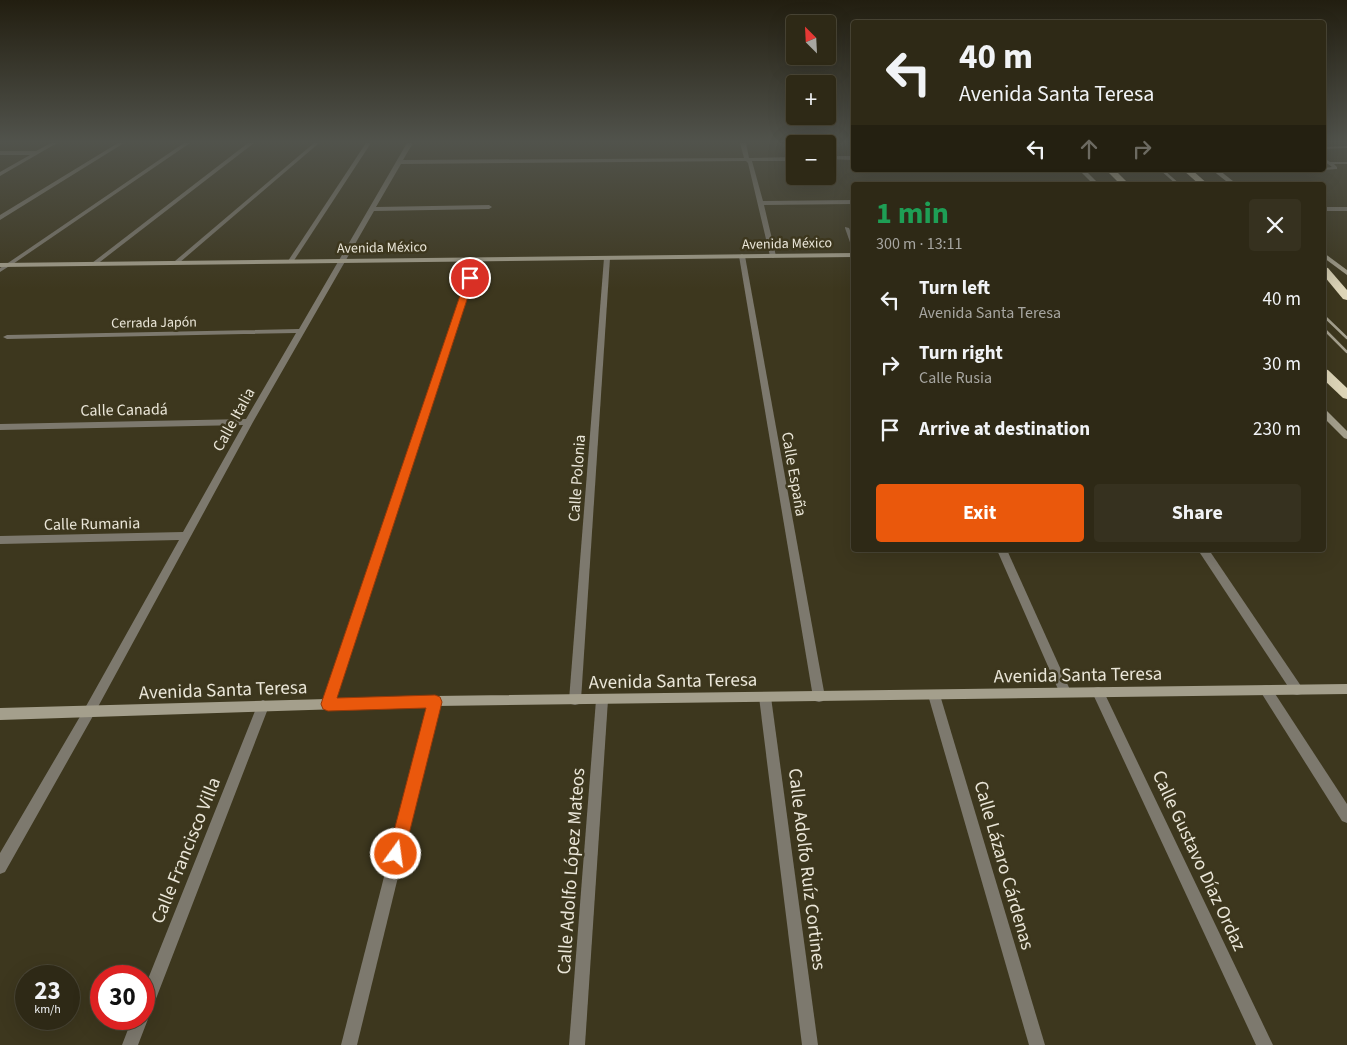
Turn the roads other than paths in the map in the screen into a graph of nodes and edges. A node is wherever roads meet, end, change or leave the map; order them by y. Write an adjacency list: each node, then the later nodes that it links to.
1 (43, 192): 16 (street)
2 (116, 192): 30 (street)
3 (188, 192): 28 (street)
4 (260, 192): 27 (street)
5 (337, 192): 26 (street)
6 (383, 192): 11 (street, Calle Italia)
7 (758, 192): 9 (street)
8 (851, 202): 9 (street)
9 (761, 203): 21 (street)
10 (489, 207): 11 (street)
11 (373, 209): 25 (street, Calle Italia)
12 (1326, 209): 13 (street)
13 (1340, 209): 14 (street); 15 (street)
14 (1347, 209)
15 (1347, 214)
16 (0, 218)
17 (846, 228): 18 (lane)
18 (851, 240)
19 (851, 255): 21 (street, Avenida México)
20 (742, 256): 21 (street, Avenida México); 23 (street, Avenida México); 54 (street, Calle España)
21 (773, 256)
22 (1326, 257): 33 (street)
23 (607, 258): 24 (street, Avenida México); 56 (street, Calle Polonia)
24 (476, 259): 25 (street, Avenida México); 59 (street)
25 (343, 260): 26 (street, Avenida México); 36 (street, Calle Italia)
26 (291, 261): 27 (street, Avenida México)
27 (177, 262): 28 (street, Avenida México)
28 (94, 264): 30 (street, Avenida México)
29 (0, 265): 30 (street, Avenida México)
30 (8, 265): 31 (lane)
31 (0, 270)
32 (1326, 273): 35 (highway)
33 (1347, 273)
34 (1326, 283): 35 (highway)
35 (1347, 299)
36 (300, 332): 37 (street, Cerrada Japón); 41 (street, Calle Italia)
37 (8, 337)
38 (1326, 375): 39 (highway)
39 (1347, 395)
40 (1326, 415): 43 (street)
41 (249, 422): 42 (street, Calle Canadá); 44 (street, Calle Italia)
42 (0, 426)
43 (1347, 436)
44 (185, 536): 45 (street, Calle Rumania); 61 (street, Calle Italia)
45 (0, 540)
46 (1003, 552): 51 (street)
47 (1204, 552): 50 (street)
48 (1347, 689): 50 (street, Avenida Santa Teresa)
49 (1266, 690): 50 (street, Avenida Santa Teresa); 52 (street, Avenida Santa Teresa); 63 (street)
50 (1296, 690)
51 (1066, 692): 52 (street, Avenida Santa Teresa); 53 (street, Avenida Santa Teresa)
52 (1098, 692): 72 (street, Calle Gustavo Díaz Ordaz)
53 (934, 695): 54 (street, Avenida Santa Teresa); 71 (street, Calle Lázaro Cárdenas)
54 (819, 696): 55 (street, Avenida Santa Teresa)
55 (765, 698): 57 (street, Avenida Santa Teresa); 70 (street, Calle Adolfo Ruíz Cortines)
56 (575, 700): 57 (street, Avenida Santa Teresa); 58 (street, Avenida Santa Teresa)
57 (602, 700): 69 (street, Calle Adolfo López Mateos)
58 (435, 702): 59 (street, Avenida Santa Teresa); 68 (street)
59 (328, 704): 60 (street, Avenida Santa Teresa)
60 (264, 706): 61 (street, Avenida Santa Teresa); 65 (street, Calle Francisco Villa)
61 (89, 712): 62 (street, Avenida Santa Teresa); 64 (street, Calle Italia)
62 (0, 714)
63 (1347, 816)
64 (0, 867)
65 (155, 981)
66 (136, 1030): 67 (street)
67 (130, 1045)
68 (349, 1045)
69 (577, 1045)
70 (810, 1045)
71 (1037, 1045)
72 (1265, 1045)

